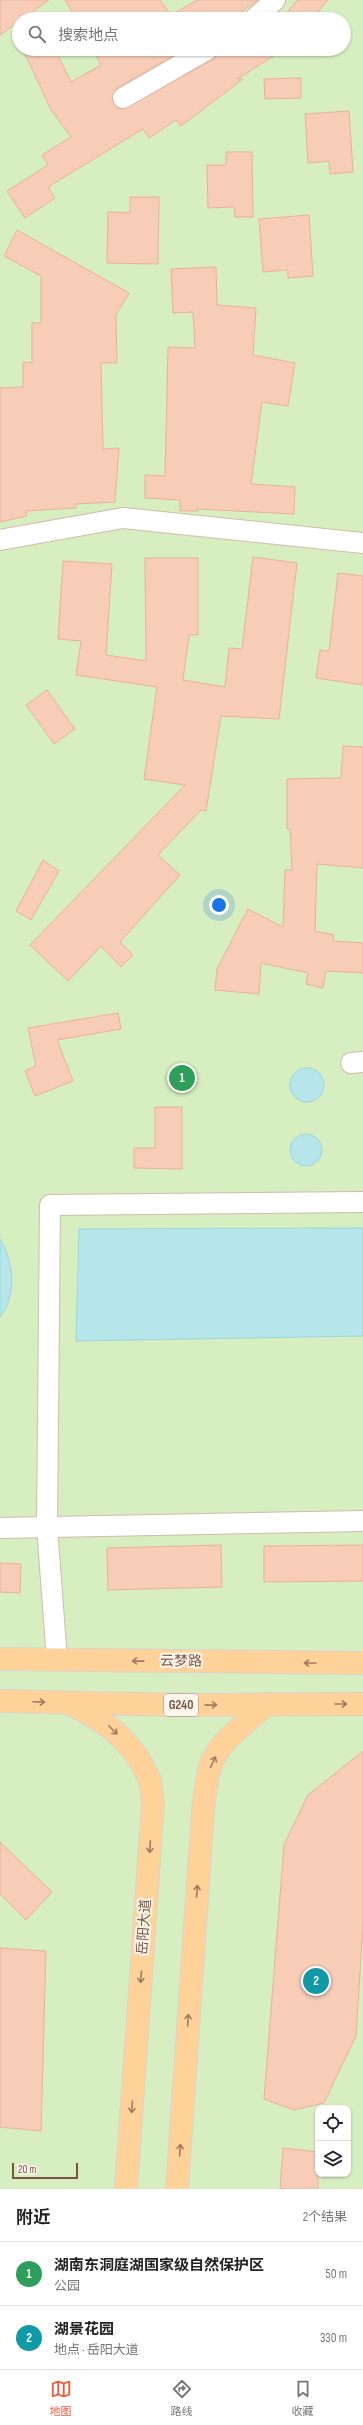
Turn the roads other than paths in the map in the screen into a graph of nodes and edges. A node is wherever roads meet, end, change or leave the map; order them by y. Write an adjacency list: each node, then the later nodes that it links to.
1 (275, 0): 2 (street)
2 (262, 12)
3 (196, 56): 4 (street)
4 (123, 98)
5 (0, 540): 6 (street)
6 (363, 543)
7 (363, 1202): 9 (street)
8 (363, 1521): 9 (street)
9 (47, 1527): 10 (street); 12 (street)
10 (0, 1528)
11 (0, 1659): 12 (main road, 云梦路)
12 (57, 1660): 13 (main road, 云梦路, one-way to 12)
13 (363, 1663)
14 (0, 1701): 15 (main road, G240, one-way to 15)
15 (68, 1703): 16 (main road, G240, one-way to 16); 18 (main road, 岳阳大道, one-way to 18)
16 (267, 1704): 17 (main road, G240, one-way to 17); 19 (main road, one-way to 16)
17 (363, 1704)
18 (126, 2189)
19 (177, 2189)

